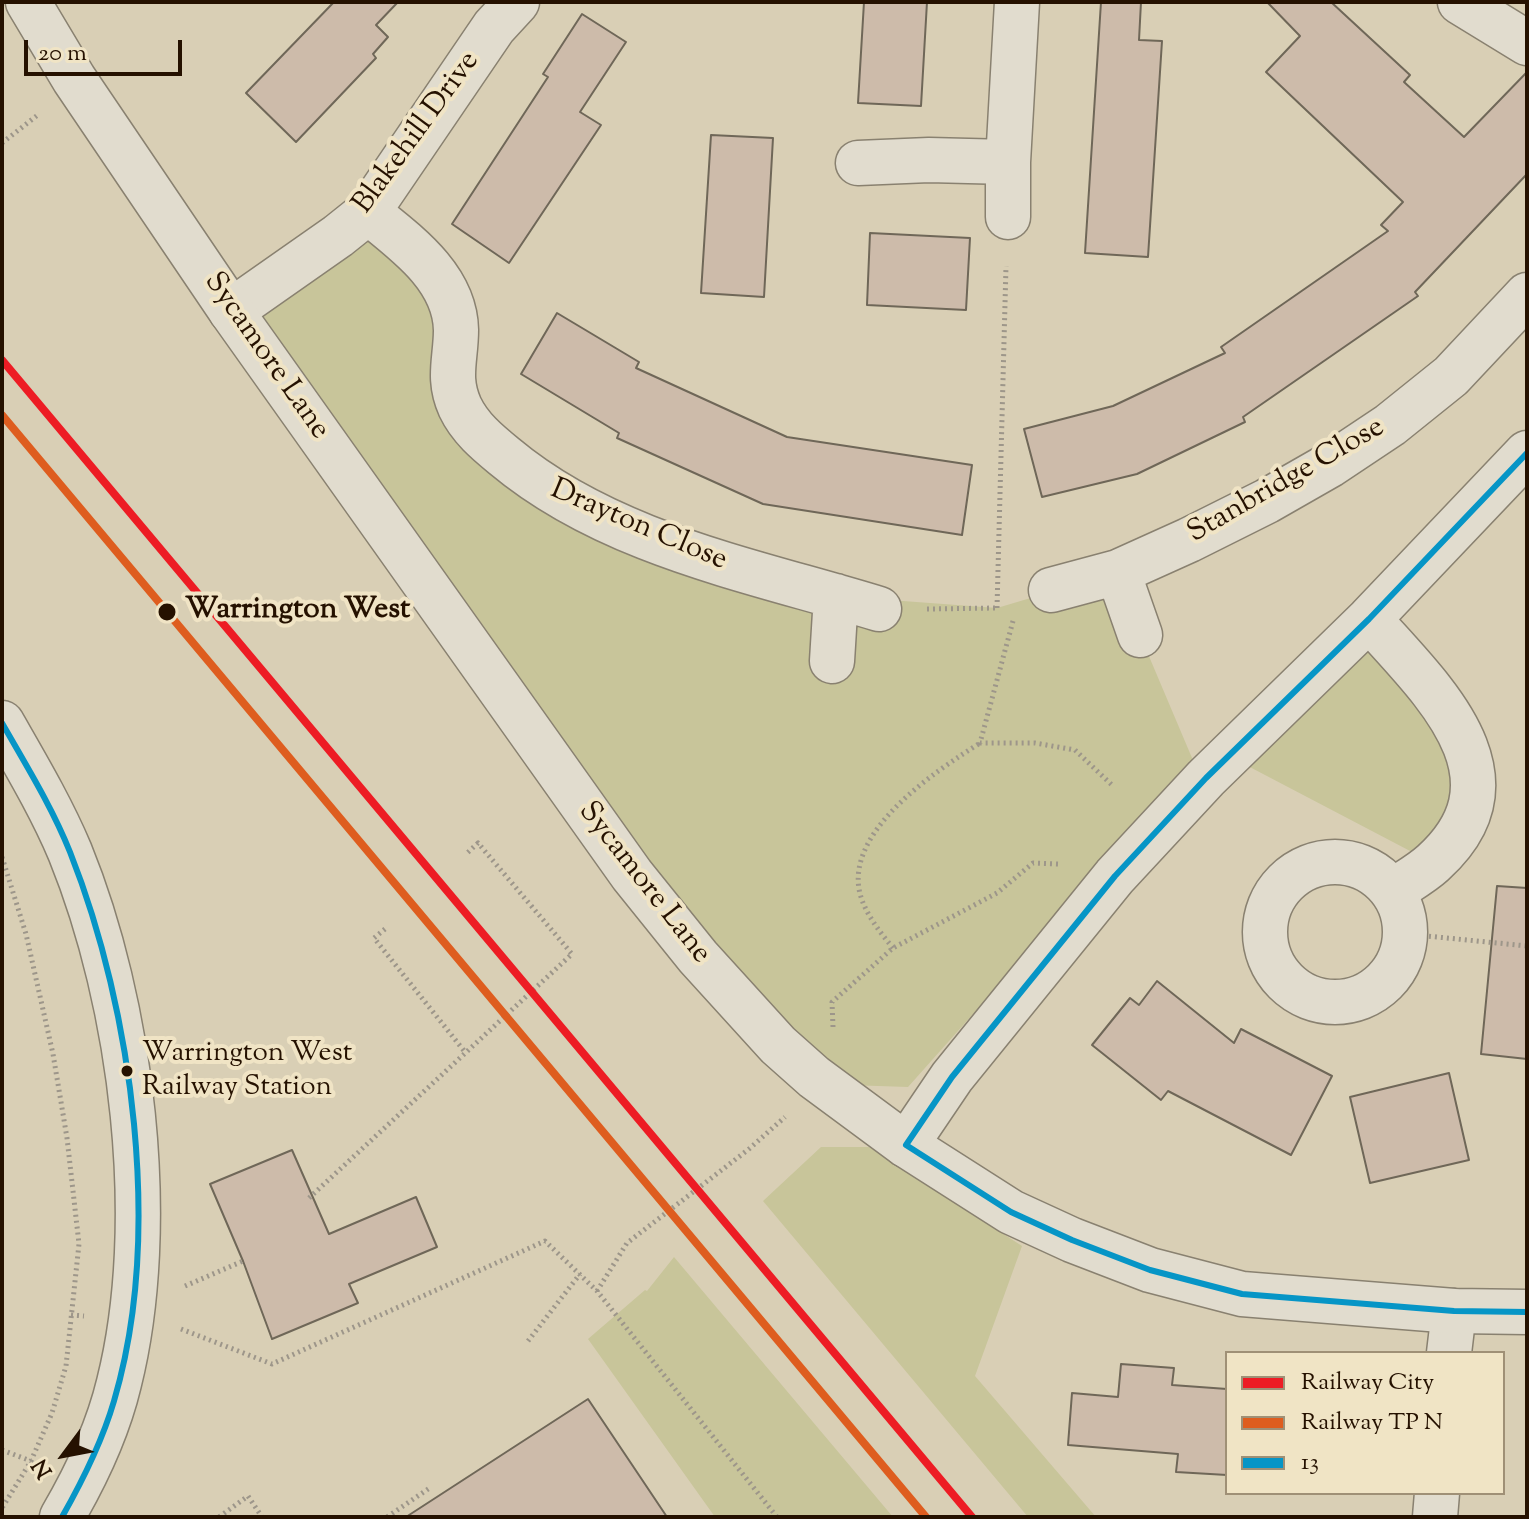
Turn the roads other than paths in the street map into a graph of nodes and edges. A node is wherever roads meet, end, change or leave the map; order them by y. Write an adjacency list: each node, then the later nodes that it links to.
1 (28, 2): 11 (street, Sycamore Lane)
2 (517, 2): 8 (street, Blakehill Drive)
3 (1017, 2): 6 (street)
4 (1460, 2): 5 (street)
5 (1527, 43)
6 (1008, 162): 7 (street); 9 (street)
7 (858, 163)
8 (368, 212): 11 (street, Blakehill Drive); 15 (street, Drayton Close)
9 (1008, 217)
10 (1527, 295): 13 (street, Stanbridge Close)
11 (231, 311): 22 (street, Sycamore Lane)
12 (1527, 453): 17 (street)
13 (1118, 572): 14 (street, Stanbridge Close); 18 (street)
14 (1035, 595)
15 (836, 596): 16 (street, Drayton Close); 19 (street)
16 (879, 609)
17 (1369, 619): 21 (street); 22 (street)
18 (1140, 635)
19 (832, 661)
20 (2, 723): 26 (street)
21 (1393, 891): 21 (street)
22 (906, 1145): 24 (street, Sycamore Lane)
23 (1527, 1312): 24 (street, Sycamore Lane)
24 (1452, 1332)
25 (1437, 1495): 27 (street)
26 (62, 1517)
27 (1435, 1517)

